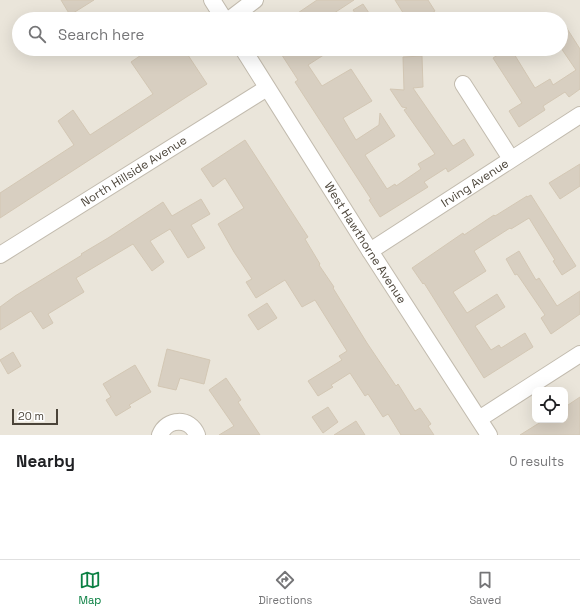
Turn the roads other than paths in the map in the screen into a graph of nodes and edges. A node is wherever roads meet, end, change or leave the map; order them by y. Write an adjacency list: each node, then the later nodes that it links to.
1 (212, 0): 3 (street)
2 (255, 0): 4 (street)
3 (220, 12)
4 (239, 12)
5 (247, 56): 7 (street, West Hawthorne Avenue)
6 (463, 84): 9 (street)
7 (267, 88): 10 (street, West Hawthorne Avenue); 11 (street, North Hillside Avenue)
8 (580, 115): 9 (street, Irving Avenue)
9 (511, 160): 10 (street, Irving Avenue)
10 (370, 251): 13 (street, West Hawthorne Avenue)
11 (0, 255)
12 (580, 354): 13 (street)
13 (479, 419): 16 (street, West Hawthorne Avenue)
14 (160, 435): 15 (street)
15 (197, 435)
16 (489, 435)

